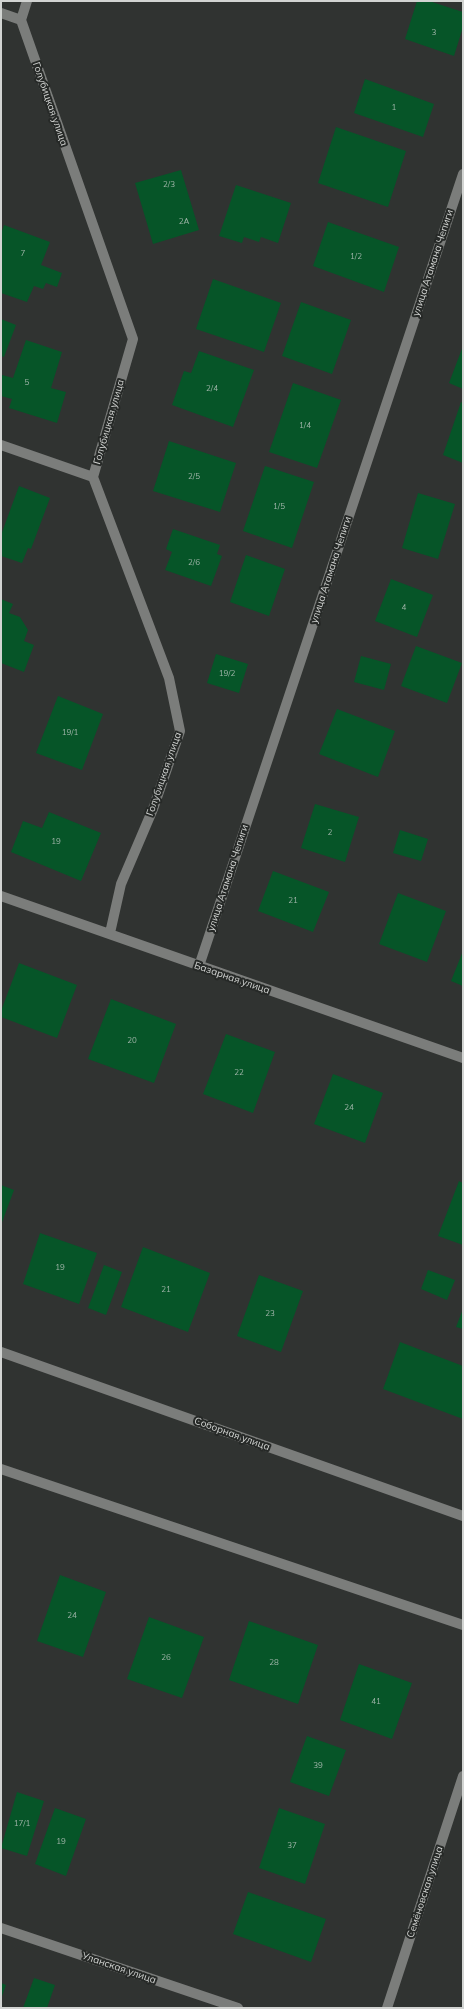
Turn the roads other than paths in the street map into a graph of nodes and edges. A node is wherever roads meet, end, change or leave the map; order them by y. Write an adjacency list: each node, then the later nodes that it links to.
1 (27, 1): 3 (street)
2 (1, 13): 3 (street)
3 (21, 20): 6 (street, Голубицкая улица)
4 (463, 174): 9 (street, улица Атамана Чепиги)
5 (1, 445): 6 (street)
6 (93, 477): 8 (street, Голубицкая улица)
7 (1, 896): 8 (street, Базарная улица)
8 (110, 933): 9 (street, Базарная улица)
9 (199, 966): 10 (street, Базарная улица)
10 (463, 1058)
11 (1, 1352): 13 (street, Соборная улица)
12 (1, 1469): 14 (street)
13 (463, 1516)
14 (463, 1625)
15 (463, 1776): 18 (street, Семёновская улица)
16 (1, 1928): 17 (street, Уланская улица)
17 (238, 2008)
18 (388, 2008)

